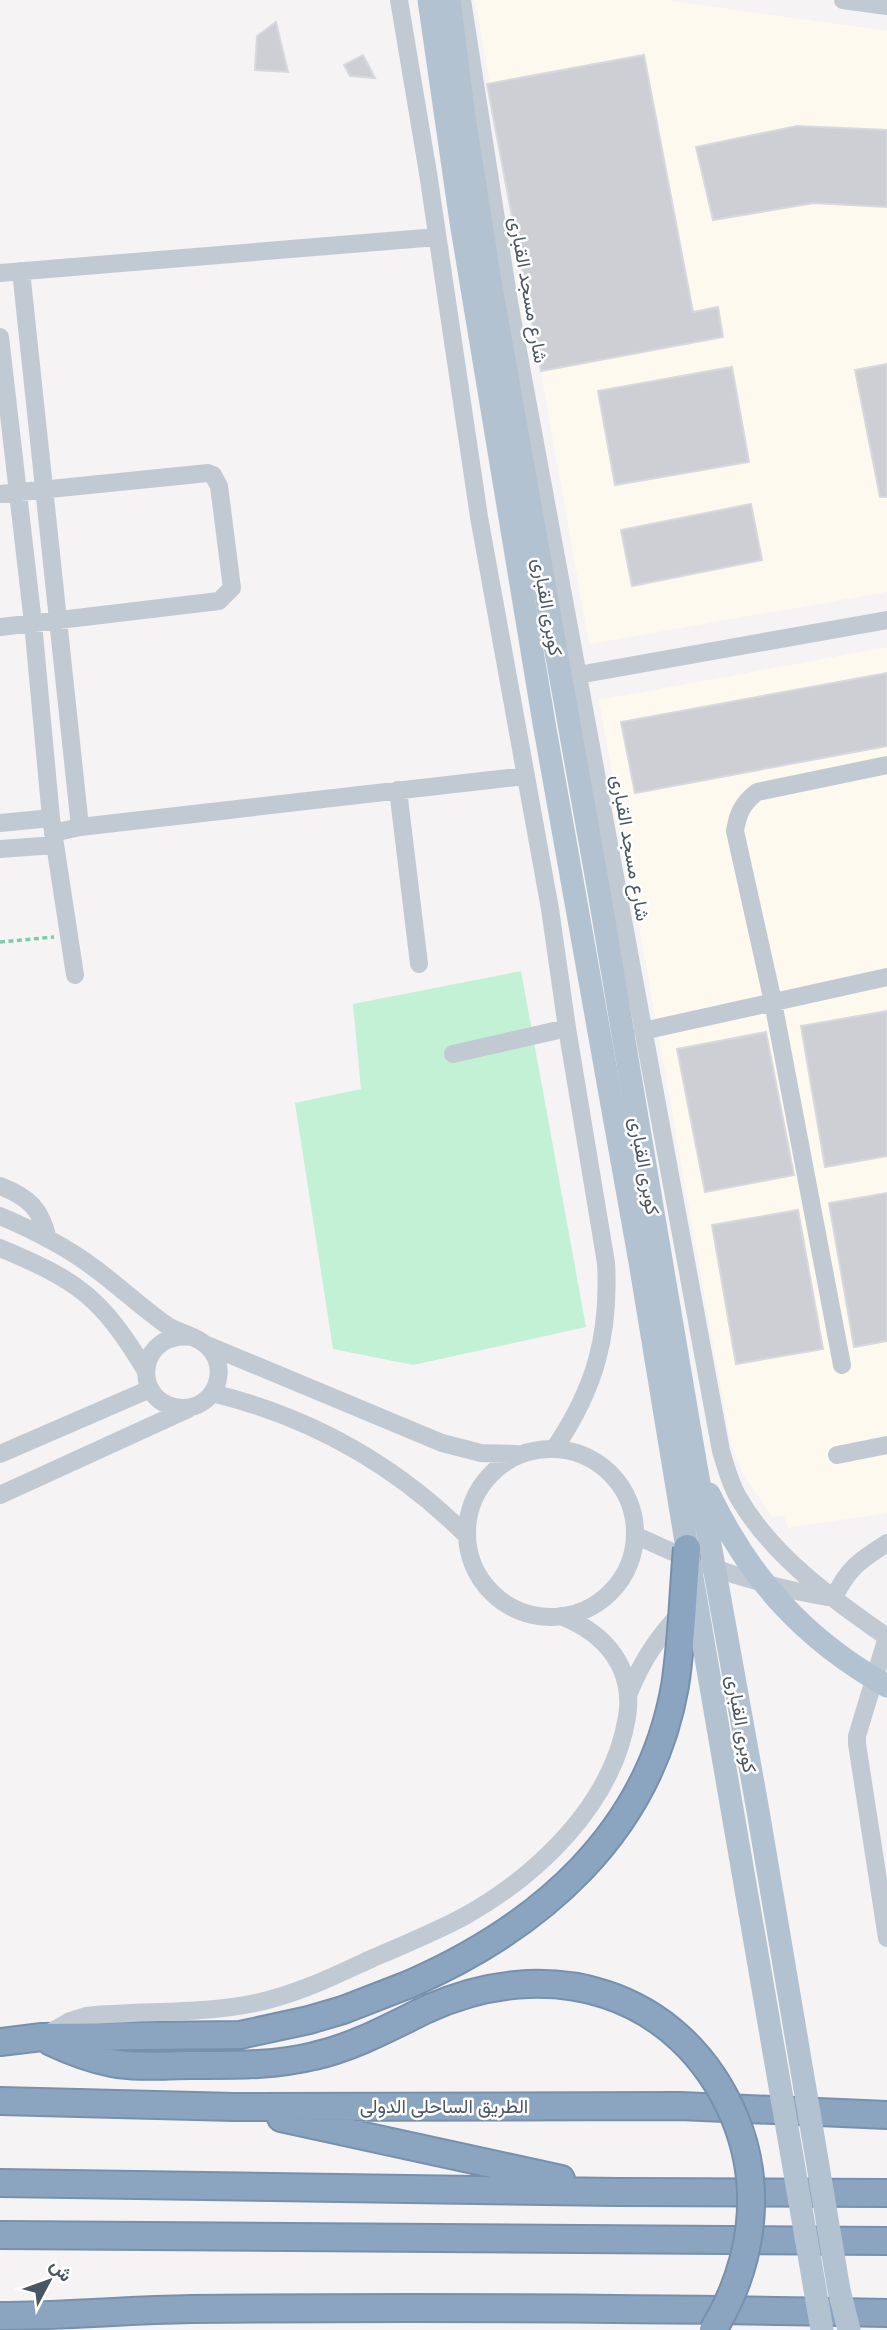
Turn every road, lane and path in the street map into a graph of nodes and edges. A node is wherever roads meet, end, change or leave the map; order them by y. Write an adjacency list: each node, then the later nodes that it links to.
1 (399, 0): 7 (street)
2 (429, 0): 54 (main road, كوبرى القبارى, bridge)
3 (449, 0): 48 (main road, كوبرى القبارى)
4 (462, 0): 17 (street, شارع مسجد القبارى)
5 (844, 0): 6 (street)
6 (887, 6)
7 (437, 237): 8 (street); 19 (street)
8 (21, 271): 9 (street); 11 (street)
9 (0, 273)
10 (0, 337): 12 (street)
11 (44, 490): 12 (street); 13 (street); 13 (street)
12 (9, 493): 15 (street)
13 (58, 620): 15 (street); 22 (street)
14 (887, 620): 17 (street)
15 (33, 623): 16 (street); 23 (street)
16 (0, 627)
17 (578, 675): 32 (street, شارع مسجد القبارى)
18 (887, 765): 30 (street)
19 (525, 776): 20 (street); 31 (street)
20 (398, 790): 22 (street); 27 (street)
21 (0, 822): 23 (street)
22 (80, 827): 23 (street)
23 (53, 832): 24 (street); 25 (street)
24 (0, 849)
25 (70, 936): 26 (path); 28 (street)
26 (0, 942)
27 (419, 964)
28 (75, 975)
29 (887, 977): 30 (street)
30 (774, 1002): 32 (street); 39 (street)
31 (567, 1028): 33 (street); 45 (street)
32 (643, 1031): 56 (street, شارع مسجد القبارى)
33 (453, 1054)
34 (0, 1186): 36 (street)
35 (0, 1216): 36 (street)
36 (48, 1239): 38 (street)
37 (0, 1248): 40 (street)
38 (200, 1341): 40 (street); 42 (street); 47 (street)
39 (842, 1365)
40 (146, 1371): 41 (street)
41 (150, 1389): 43 (street); 46 (street)
42 (212, 1393): 43 (street); 52 (street)
43 (191, 1407): 50 (street)
44 (887, 1445): 49 (street)
45 (554, 1449): 47 (street); 51 (street)
46 (0, 1454)
47 (521, 1454): 52 (street)
48 (694, 1455): 59 (main road, bridge); 78 (main road, كوبرى القبارى, bridge)
49 (837, 1455)
50 (0, 1495)
51 (635, 1535): 55 (street); 57 (street)
52 (467, 1536): 57 (street)
53 (887, 1543): 56 (street)
54 (687, 1548): 62 (highway, bridge); 77 (main road, كوبرى القبارى, bridge)
55 (736, 1577): 56 (street); 60 (street)
56 (834, 1598): 58 (street, شارع مسجد القبارى)
57 (561, 1616): 60 (street)
58 (887, 1637): 61 (street)
59 (887, 1686)
60 (629, 1693): 62 (street)
61 (887, 1938)
62 (42, 2037): 63 (highway); 76 (highway, bridge)
63 (0, 2042)
64 (0, 2101): 65 (highway, الطريق الساحلى الدولى)
65 (234, 2107): 66 (highway, الطريق الساحلى الدولى); 68 (highway)
66 (887, 2115)
67 (0, 2183): 68 (highway)
68 (617, 2192): 69 (highway)
69 (887, 2193)
70 (0, 2235): 71 (highway)
71 (887, 2241)
72 (887, 2313): 74 (highway)
73 (0, 2316): 74 (highway)
74 (60, 2316): 75 (highway)
75 (99, 2330)
76 (713, 2330)
77 (822, 2330)
78 (849, 2330)

